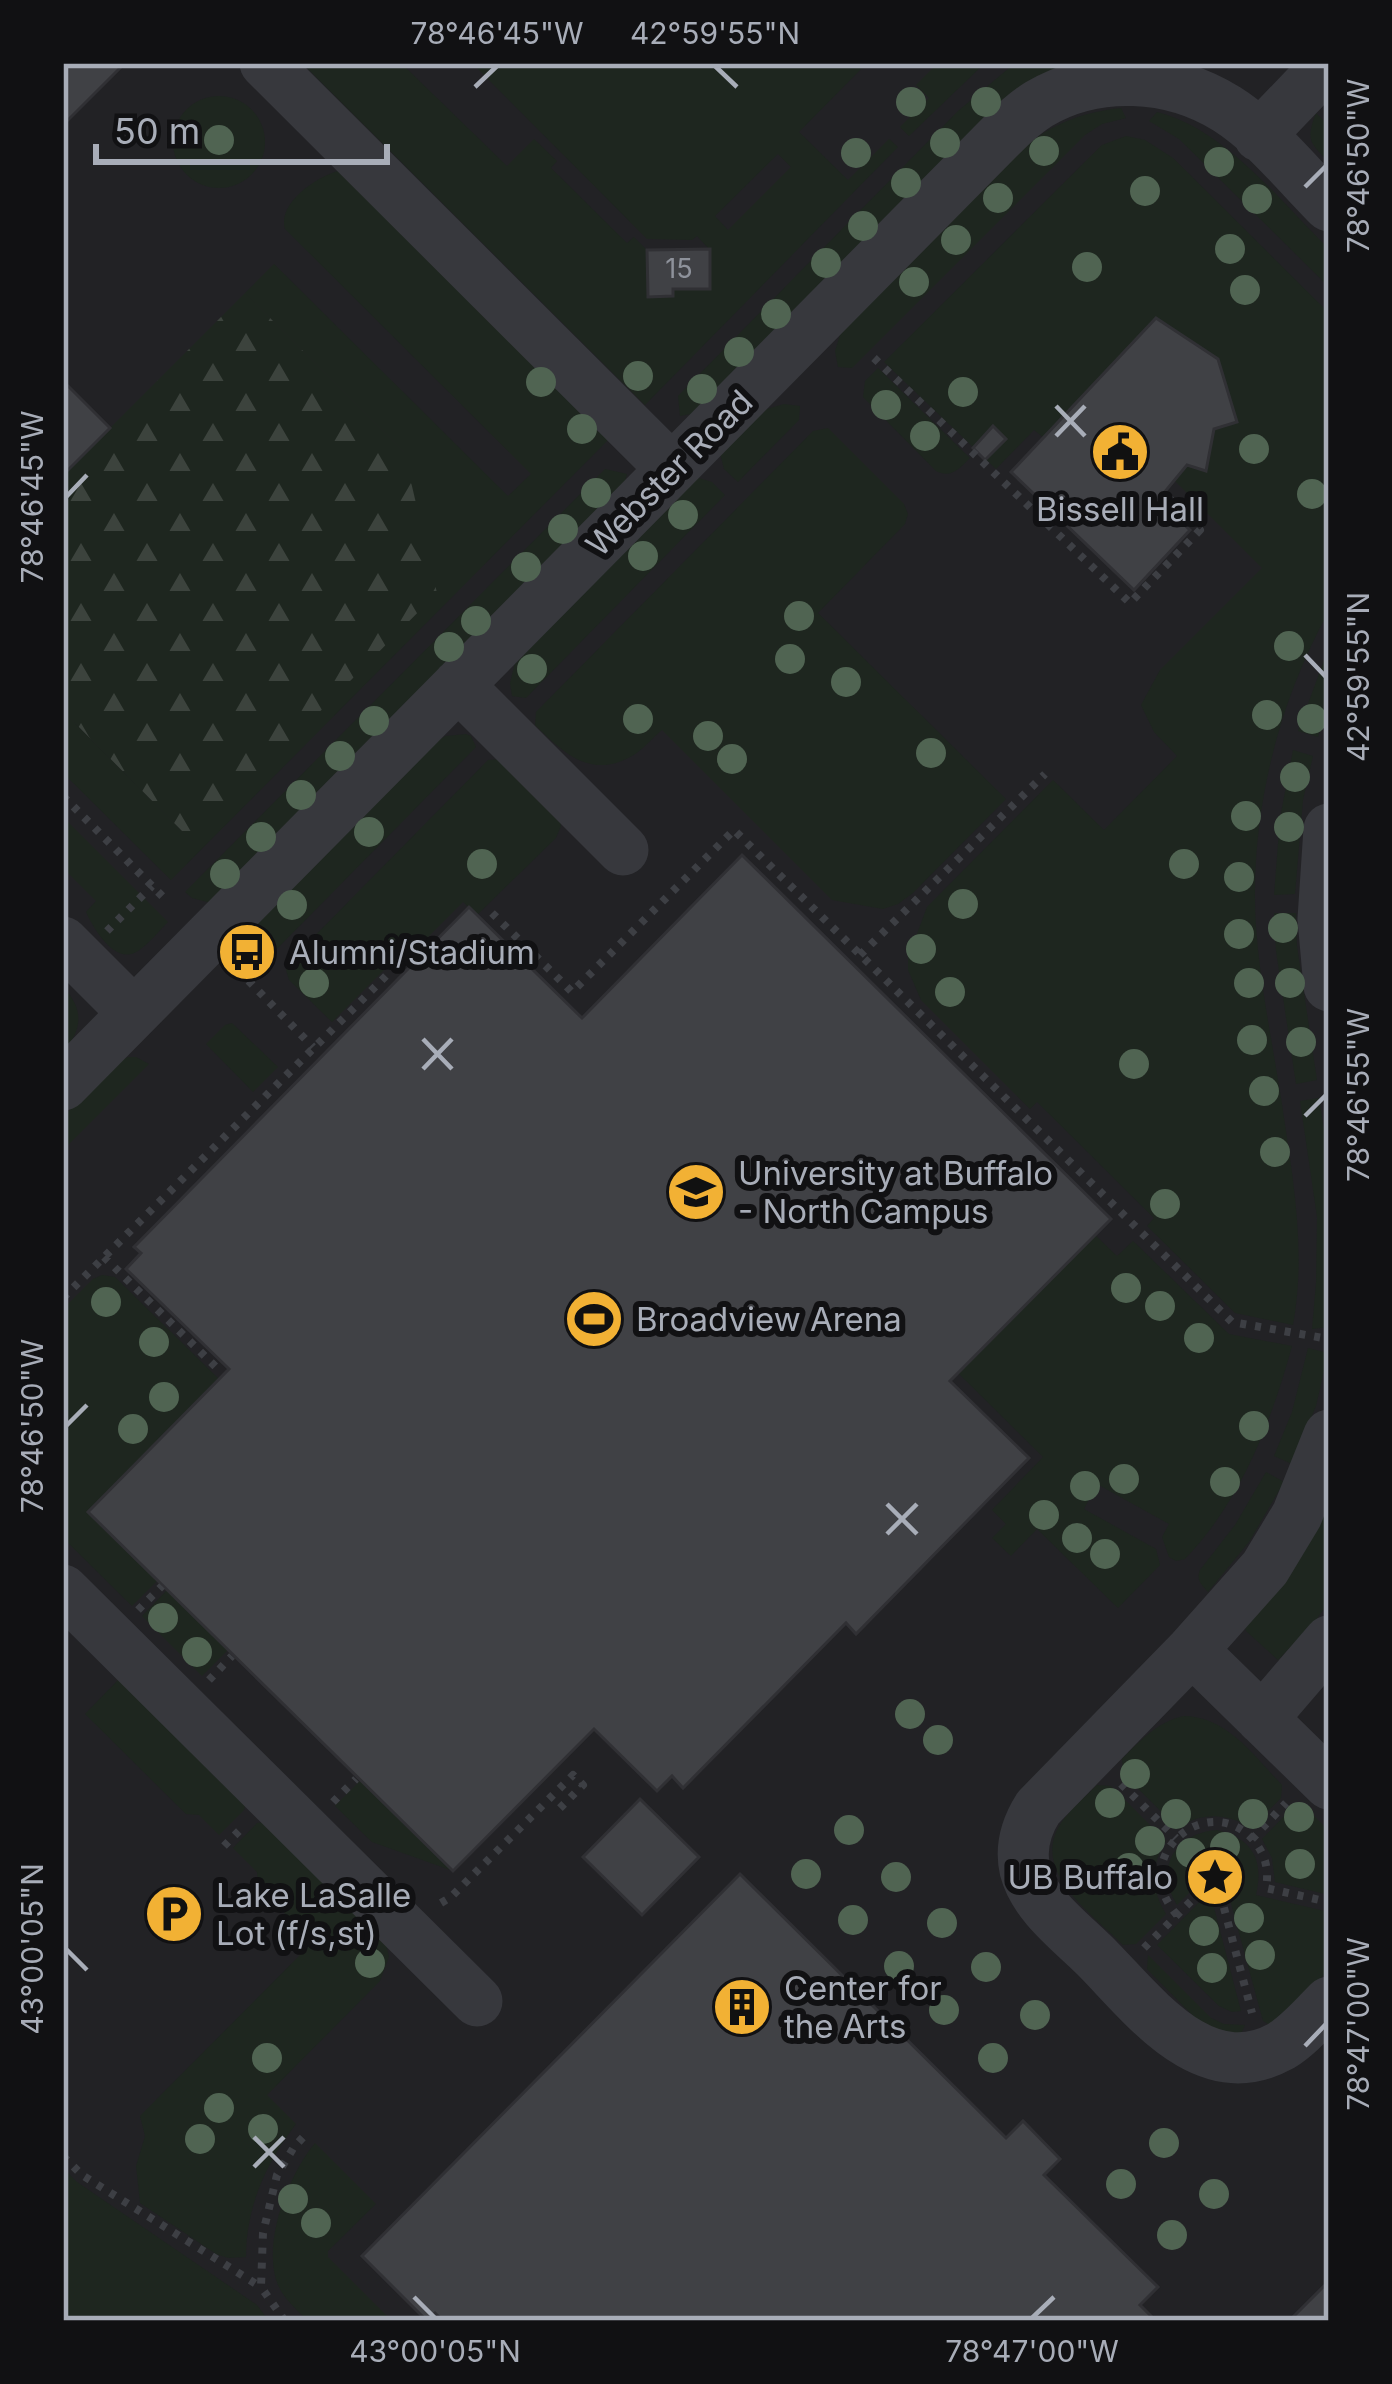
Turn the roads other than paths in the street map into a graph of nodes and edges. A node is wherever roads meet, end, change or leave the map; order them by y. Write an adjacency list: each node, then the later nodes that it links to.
1 (265, 63): 5 (street)
2 (1329, 63): 3 (street)
3 (1259, 136): 4 (street, Webster Road); 5 (street, Webster Road)
4 (1329, 206)
5 (672, 470): 6 (street, Webster Road)
6 (458, 685): 8 (street); 11 (street, Webster Road)
7 (1329, 829): 10 (street)
8 (623, 850)
9 (80, 942): 11 (street)
10 (1329, 986)
11 (134, 1012): 12 (street, Webster Road)
12 (63, 1085)
13 (1329, 1436): 16 (street)
14 (89, 1621): 19 (street)
15 (1329, 1641): 17 (street)
16 (1192, 1650): 17 (street); 20 (street)
17 (1262, 1719): 18 (street)
18 (1329, 1784)
19 (477, 2001)
20 (1329, 2002)

